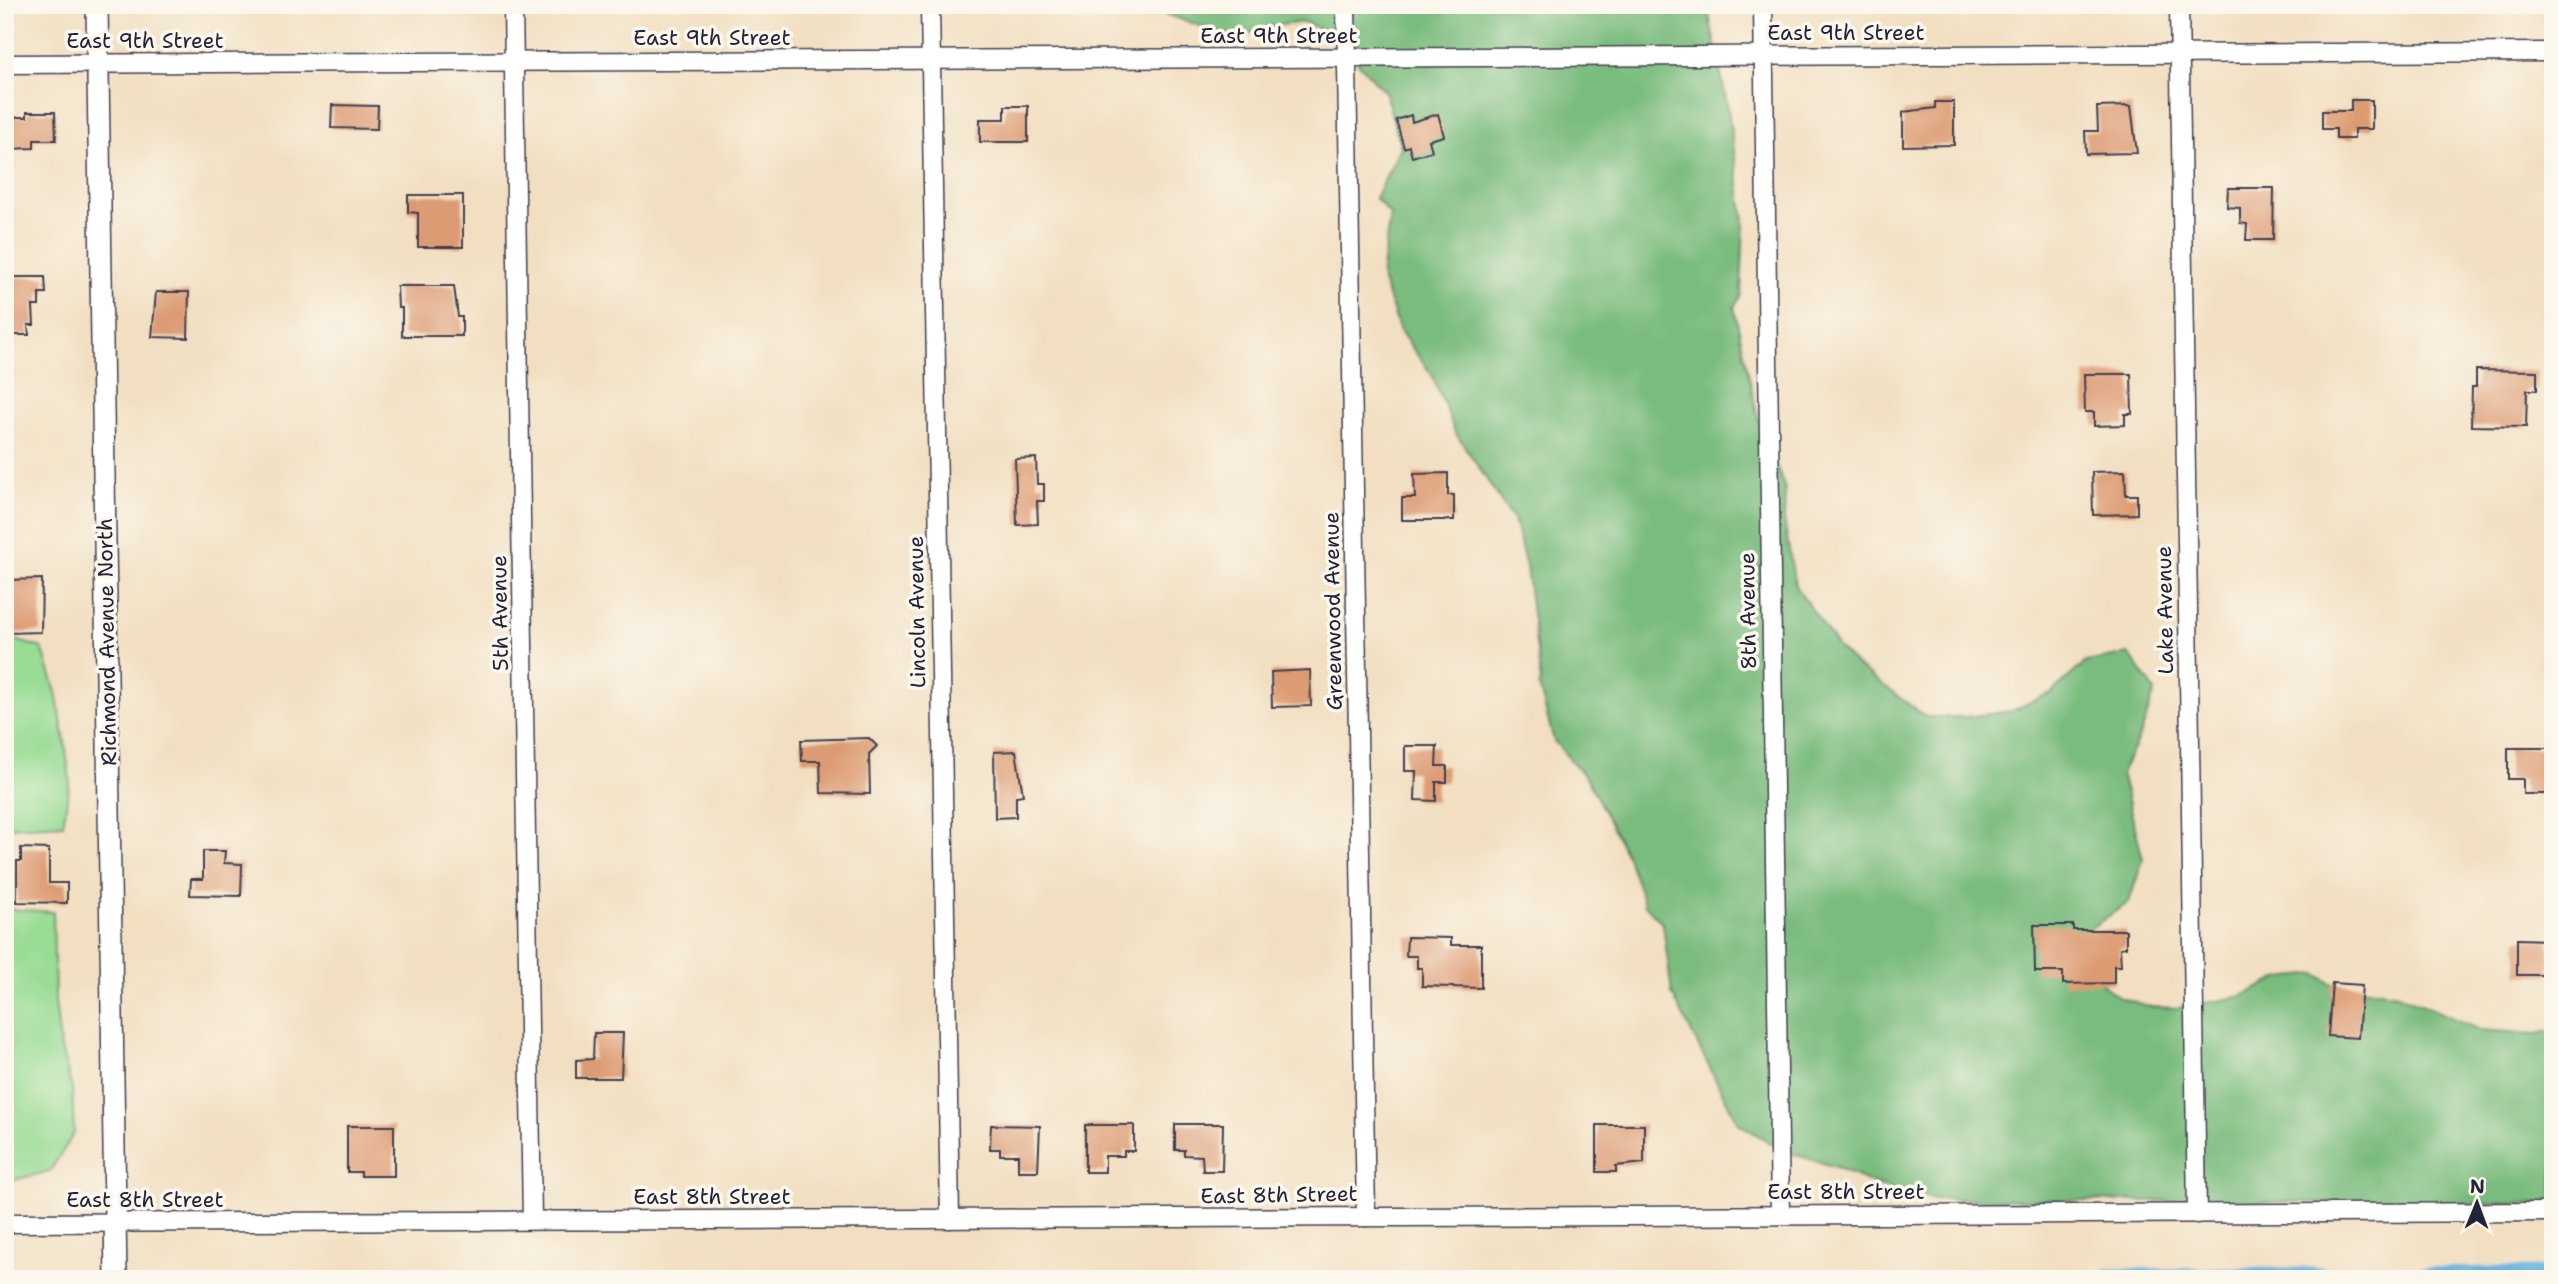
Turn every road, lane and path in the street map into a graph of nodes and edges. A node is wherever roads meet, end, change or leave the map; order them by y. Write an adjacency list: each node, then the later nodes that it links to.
1 (97, 5): 14 (street, Richmond Avenue North)
2 (513, 5): 12 (street, 5th Avenue)
3 (930, 5): 11 (street, Lincoln Avenue)
4 (1346, 5): 10 (street, Greenwood Avenue)
5 (1762, 5): 9 (street, 8th Avenue)
6 (2179, 5): 8 (street, Lake Avenue)
7 (2553, 52): 8 (street, East 9th Street)
8 (2180, 55): 9 (street, East 9th Street); 16 (street, Lake Avenue)
9 (1763, 56): 10 (street, East 9th Street); 17 (street, 8th Avenue)
10 (1346, 58): 11 (street, East 9th Street); 18 (street, Greenwood Avenue)
11 (931, 60): 12 (street, East 9th Street); 19 (street, Lincoln Avenue)
12 (514, 62): 14 (street, East 9th Street); 20 (street, 5th Avenue)
13 (5, 64): 14 (street, East 9th Street)
14 (98, 64): 21 (street, Richmond Avenue North)
15 (2553, 1212): 16 (street, East 8th Street)
16 (2197, 1214): 17 (street, East 8th Street)
17 (1780, 1215): 18 (street, East 8th Street)
18 (1366, 1217): 19 (street, East 8th Street)
19 (950, 1219): 20 (street, East 8th Street)
20 (532, 1220): 21 (street, East 8th Street)
21 (116, 1222): 22 (street, East 8th Street); 23 (street, Richmond Avenue North)
22 (5, 1223)
23 (116, 1279)

